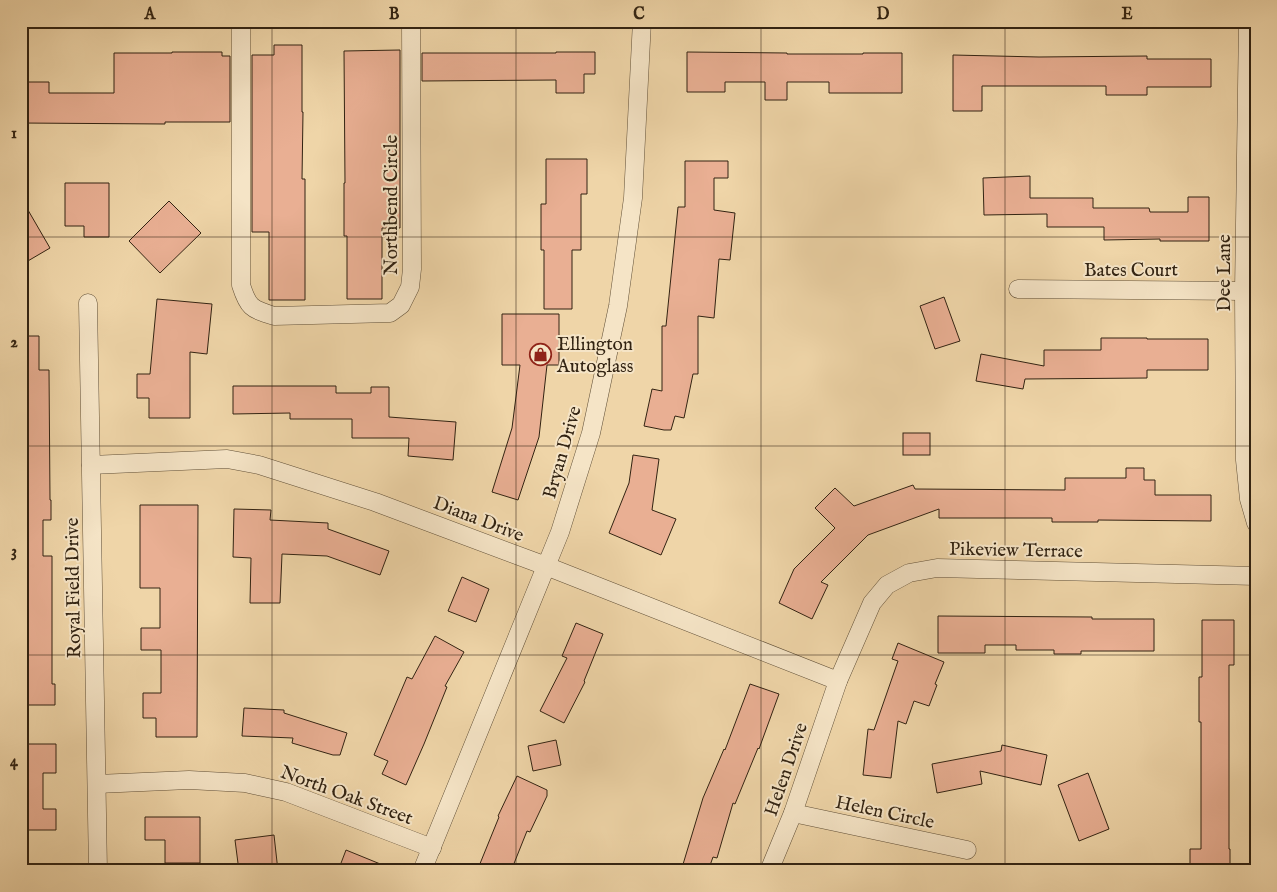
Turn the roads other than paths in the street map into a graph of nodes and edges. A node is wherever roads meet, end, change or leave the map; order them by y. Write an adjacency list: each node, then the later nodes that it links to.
1 (241, 21): 2 (street, Northbend Circle)
2 (411, 21)
3 (642, 21): 10 (street, Bryan Drive)
4 (1248, 21): 6 (street, Dee Lane)
5 (1018, 290): 6 (street, Bates Court)
6 (1244, 291): 9 (street, Dee Lane)
7 (88, 304): 8 (street, Royal Field Drive)
8 (91, 465): 10 (street, Diana Drive); 13 (street, Royal Field Drive)
9 (1256, 523)
10 (546, 566): 12 (street, Diana Drive); 15 (street, Bryan Drive)
11 (1256, 576): 12 (street, Pikeview Terrace)
12 (838, 681): 14 (street, Helen Drive)
13 (97, 784): 15 (street, North Oak Street); 17 (street, Royal Field Drive)
14 (793, 813): 16 (street, Helen Circle); 19 (street, Helen Drive)
15 (432, 848): 18 (street, Bryan Drive)
16 (967, 850)
17 (98, 871)
18 (422, 871)
19 (769, 871)

